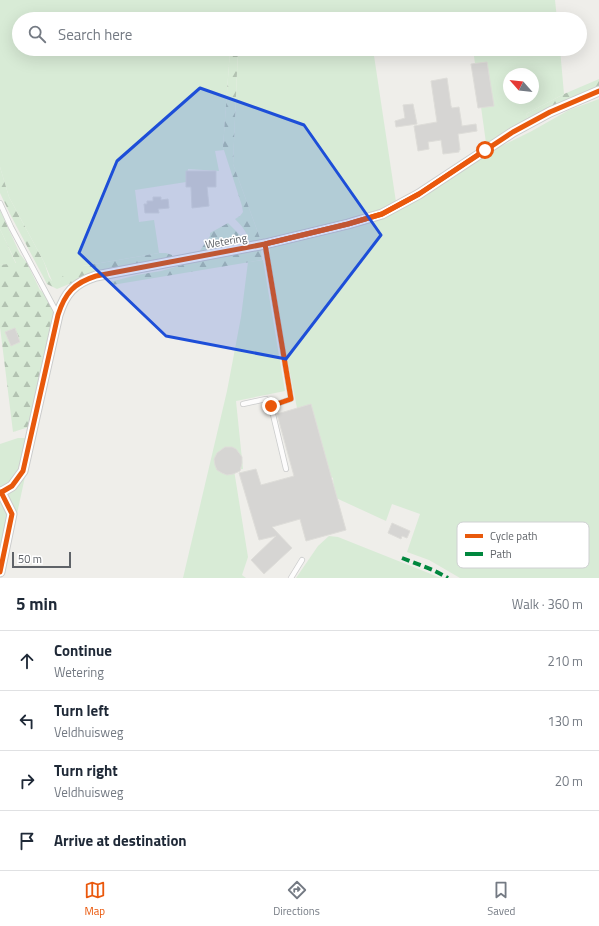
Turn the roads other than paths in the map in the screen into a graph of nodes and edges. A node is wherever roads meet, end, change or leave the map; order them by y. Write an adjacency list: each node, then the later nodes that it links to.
1 (599, 91): 3 (street, Wetering)
2 (0, 203): 4 (lane)
3 (265, 244): 4 (street, Wetering); 6 (lane)
4 (58, 314): 8 (street, Wetering)
5 (243, 404): 6 (lane)
6 (271, 406): 7 (lane)
7 (286, 470)
8 (1, 492): 10 (street)
9 (302, 560): 11 (lane)
10 (0, 572)
11 (291, 578)

